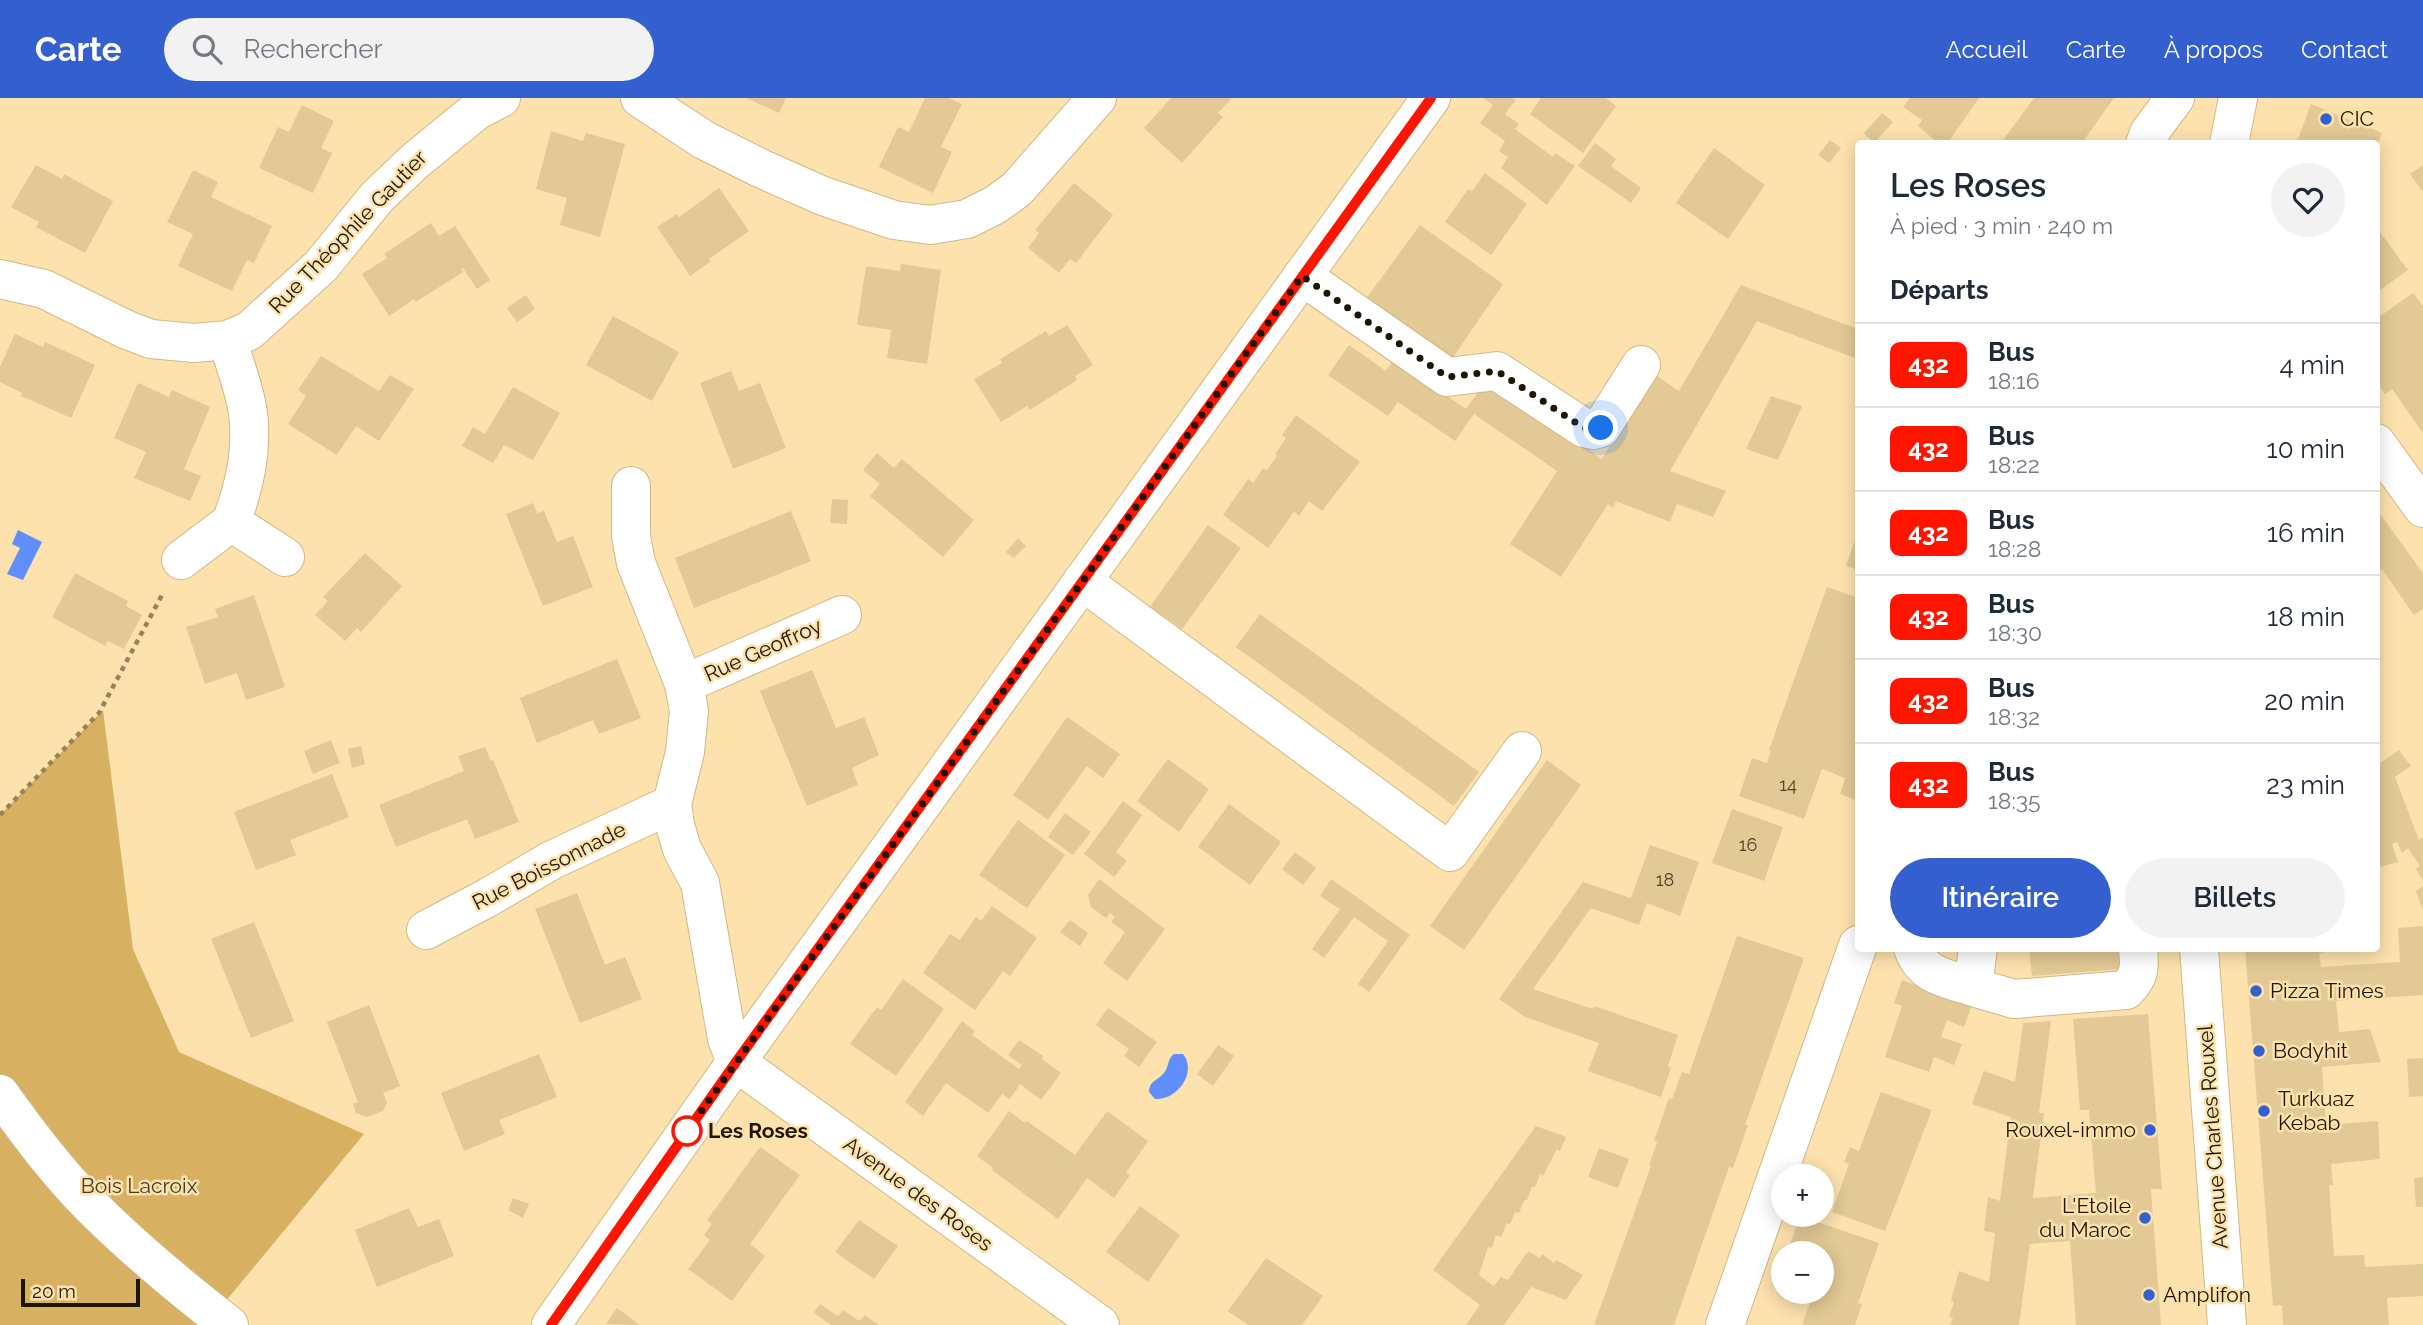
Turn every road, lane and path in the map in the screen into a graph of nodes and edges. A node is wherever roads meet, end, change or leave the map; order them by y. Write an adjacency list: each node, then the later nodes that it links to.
1 (501, 98): 7 (street, Rue Théophile Gautier)
2 (640, 98): 3 (street)
3 (1097, 98)
4 (1431, 98): 10 (street)
5 (2175, 98): 8 (street)
6 (2238, 98): 9 (street)
7 (450, 113): 12 (street, Rue Théophile Gautier)
8 (2146, 140)
9 (2230, 140)
10 (1302, 276): 13 (street); 20 (street)
11 (0, 279): 12 (street, Rue Théophile Gautier)
12 (228, 340): 17 (street)
13 (1642, 365)
14 (2380, 449): 16 (street)
15 (631, 486): 22 (street)
16 (2423, 508)
17 (231, 522): 18 (street); 19 (street)
18 (285, 556)
19 (181, 560): 25 (path)
20 (1082, 581): 23 (street); 33 (street)
21 (842, 615): 22 (street, Rue Geoffroy)
22 (684, 684): 24 (street)
23 (1522, 751)
24 (672, 804): 26 (street, Rue Boissonnade); 33 (street)
25 (0, 814)
26 (426, 930)
27 (1856, 952): 38 (street)
28 (1914, 952): 32 (street)
29 (1977, 952): 32 (street)
30 (2138, 952): 32 (street)
31 (2199, 952): 39 (street, Avenue Charles Rouxel)
32 (1973, 987)
33 (736, 1062): 36 (street); 37 (street, Avenue des Roses)
34 (0, 1094): 35 (street)
35 (229, 1325)
36 (551, 1325)
37 (1100, 1325)
38 (1725, 1325)
39 (2227, 1325)

